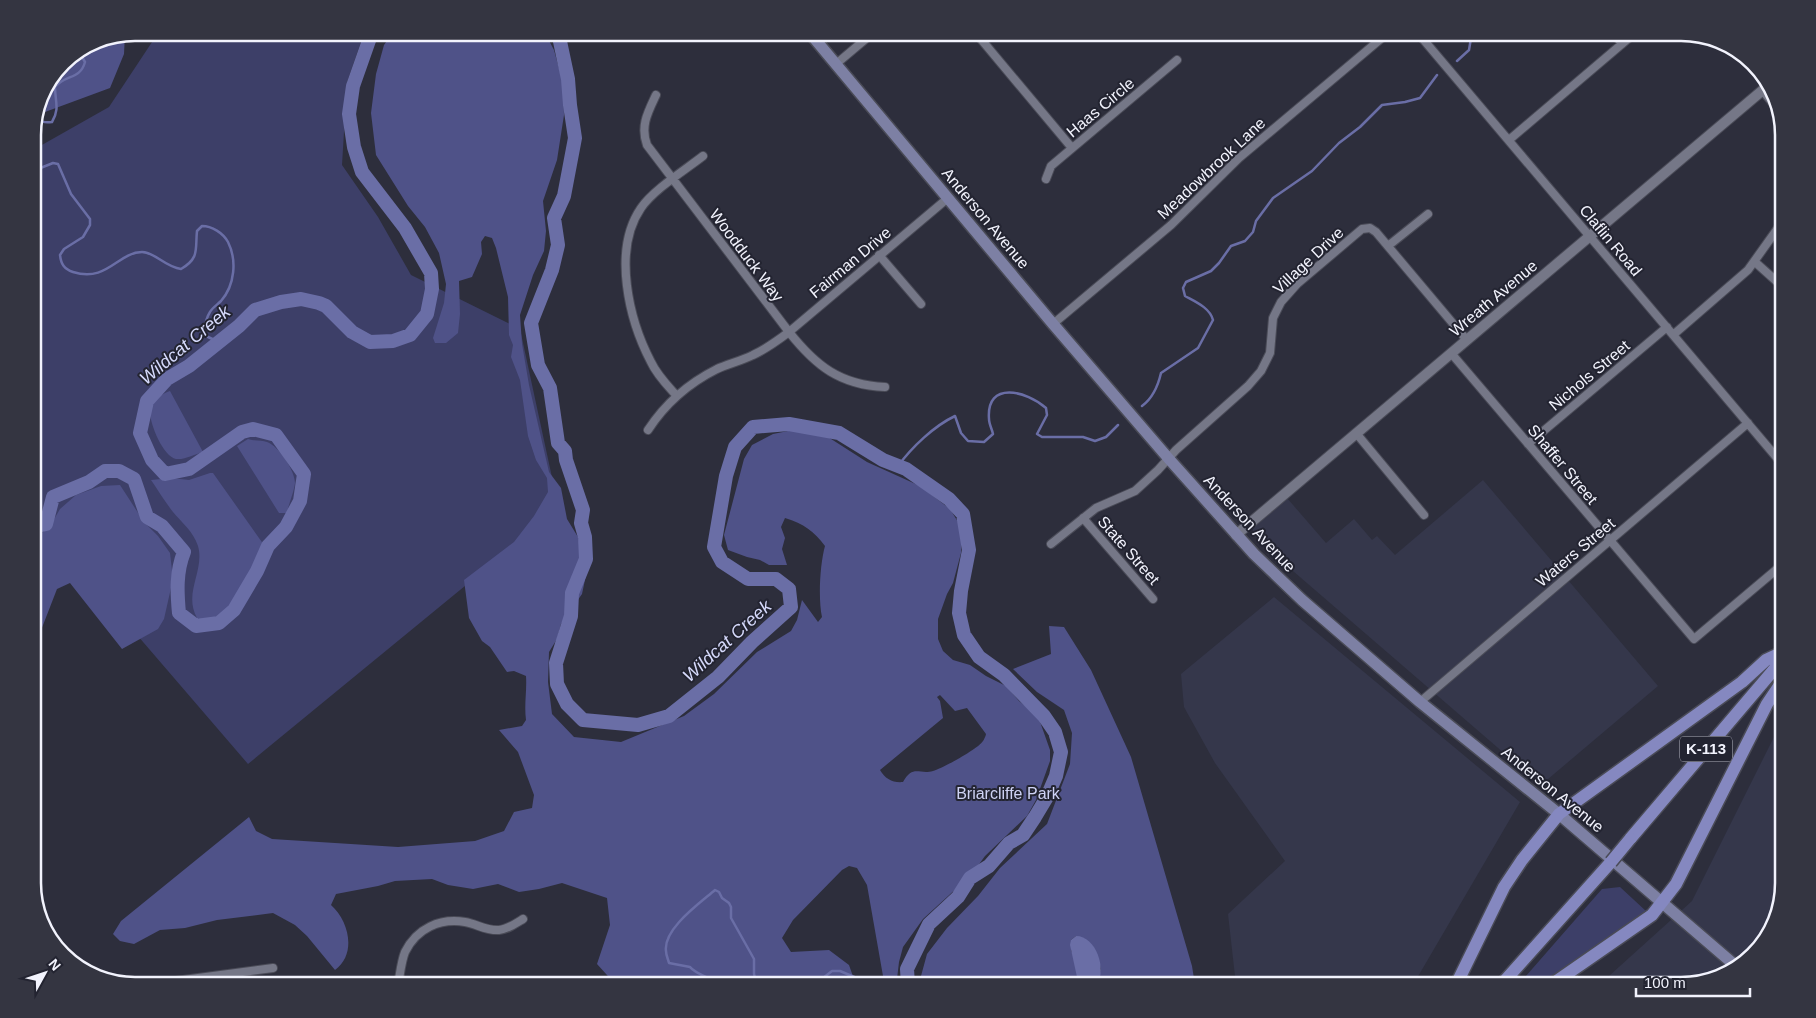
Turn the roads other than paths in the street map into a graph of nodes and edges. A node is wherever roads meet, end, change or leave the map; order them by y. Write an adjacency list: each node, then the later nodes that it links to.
1 (817, 41): 10 (main road, Anderson Avenue)
2 (863, 41): 10 (street)
3 (983, 41): 14 (street)
4 (1378, 41): 27 (street, Meadowbrook Lane)
5 (1425, 41): 13 (street, Claflin Road)
6 (1620, 41): 8 (street)
7 (1626, 41): 8 (street)
8 (1622, 44): 13 (street)
9 (1177, 60): 14 (street, Haas Circle)
10 (836, 64): 18 (main road, Anderson Avenue)
11 (1763, 90): 21 (street, Wreath Avenue)
12 (656, 95): 17 (street, Woodduck Way)
13 (1509, 140): 21 (street, Claflin Road)
14 (1072, 148): 16 (street, Haas Circle)
15 (702, 156): 17 (street)
16 (1046, 179)
17 (672, 180): 29 (street, Woodduck Way); 34 (street)
18 (948, 198): 23 (street, Fairman Drive); 27 (main road, Anderson Avenue)
19 (1428, 214): 22 (street)
20 (1775, 233): 24 (street)
21 (1590, 236): 28 (street, Claflin Road); 31 (street, Wreath Avenue)
22 (1388, 246): 31 (street, Village Drive); 40 (street, Village Drive)
23 (879, 255): 26 (street); 29 (street, Fairman Drive)
24 (1755, 262): 25 (street); 30 (street)
25 (1775, 280)
26 (921, 304)
27 (1053, 324): 40 (main road, Anderson Avenue)
28 (1667, 327): 30 (street, Claflin Road); 38 (street, Nichols Street)
29 (789, 332): 33 (street, Woodduck Way); 34 (street, Fairman Drive)
30 (1674, 335): 35 (street, Claflin Road)
31 (1466, 340): 32 (street, Wreath Avenue)
32 (1451, 353): 37 (street, Wreath Avenue); 38 (street, Shaffer Street)
33 (885, 387)
34 (676, 396): 36 (street, Fairman Drive)
35 (1748, 423): 39 (street, Claflin Road); 44 (street, Waters Street)
36 (648, 430)
37 (1356, 433): 41 (street); 43 (street, Wreath Avenue)
38 (1528, 444): 44 (street, Shaffer Street)
39 (1775, 455)
40 (1169, 459): 42 (street, Village Drive); 43 (main road, Anderson Avenue)
41 (1424, 515)
42 (1083, 518): 45 (street, Village Drive); 47 (street, State Street)
43 (1236, 535): 51 (main road, Anderson Avenue)
44 (1610, 540): 46 (street, Shaffer Street); 51 (street, Waters Street)
45 (1051, 544)
46 (1775, 571)
47 (1153, 599)
48 (1775, 656): 52 (main road)
49 (1775, 668): 60 (main road, K-113, bridge)
50 (1775, 694): 53 (main road)
51 (1420, 702): 52 (main road, Anderson Avenue)
52 (1559, 814): 53 (main road, Anderson Avenue); 59 (main road)
53 (1662, 902): 55 (main road, Anderson Avenue); 61 (main road)
54 (523, 919): 58 (street)
55 (1730, 962)
56 (273, 968): 57 (street)
57 (206, 977)
58 (400, 977)
59 (1460, 977)
60 (1509, 977)
61 (1564, 977)

